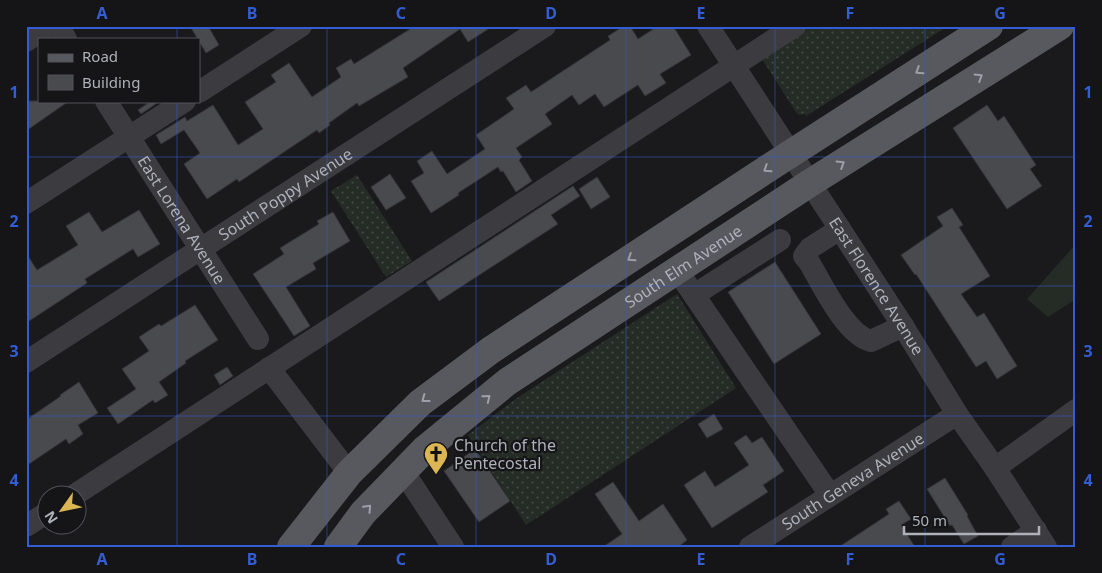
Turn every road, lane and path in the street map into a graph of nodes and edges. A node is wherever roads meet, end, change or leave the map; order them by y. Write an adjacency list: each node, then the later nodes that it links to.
1 (49, 26): 10 (street)
2 (58, 26): 9 (street)
3 (301, 26): 12 (street)
4 (546, 26): 22 (street, South Poppy Avenue)
5 (708, 26): 11 (street, East Florence Avenue)
6 (795, 26): 11 (street)
7 (989, 26): 16 (main road, one-way to 16)
8 (1060, 26): 17 (main road, South Elm Avenue, one-way to 8)
9 (65, 38)
10 (26, 41)
11 (734, 66): 16 (street, East Florence Avenue); 29 (street)
12 (200, 91)
13 (107, 102): 15 (street, East Lorena Avenue)
14 (183, 102): 15 (street)
15 (129, 137): 18 (street); 22 (street, East Lorena Avenue)
16 (791, 153): 17 (street, East Florence Avenue); 34 (main road, one-way to 34)
17 (810, 183): 19 (main road, South Elm Avenue); 20 (street, East Florence Avenue)
18 (26, 203)
19 (763, 214): 21 (street); 24 (main road, South Elm Avenue)
20 (840, 230): 23 (street); 26 (street, East Florence Avenue)
21 (780, 240): 23 (street); 25 (street)
22 (201, 248): 27 (street, East Lorena Avenue); 28 (street, South Poppy Avenue)
23 (804, 256): 26 (street)
24 (677, 270): 25 (street); 33 (main road, South Elm Avenue, one-way to 24)
25 (694, 295): 36 (street)
26 (903, 326): 31 (street, East Florence Avenue)
27 (258, 339)
28 (26, 362)
29 (269, 368): 34 (street); 35 (street)
30 (1076, 410): 32 (street)
31 (957, 414): 32 (street, East Florence Avenue); 36 (street, South Geneva Avenue)
32 (995, 468): 39 (street, East Florence Avenue)
33 (403, 471): 41 (main road, South Elm Avenue, one-way to 33); 42 (street)
34 (349, 472): 40 (main road)
35 (88, 486)
36 (830, 495): 43 (street, South Geneva Avenue)
37 (38, 518): 38 (street)
38 (26, 526)
39 (1041, 539): 44 (street)
40 (291, 547)
41 (338, 547)
42 (453, 547)
43 (750, 547)
44 (1012, 547)

